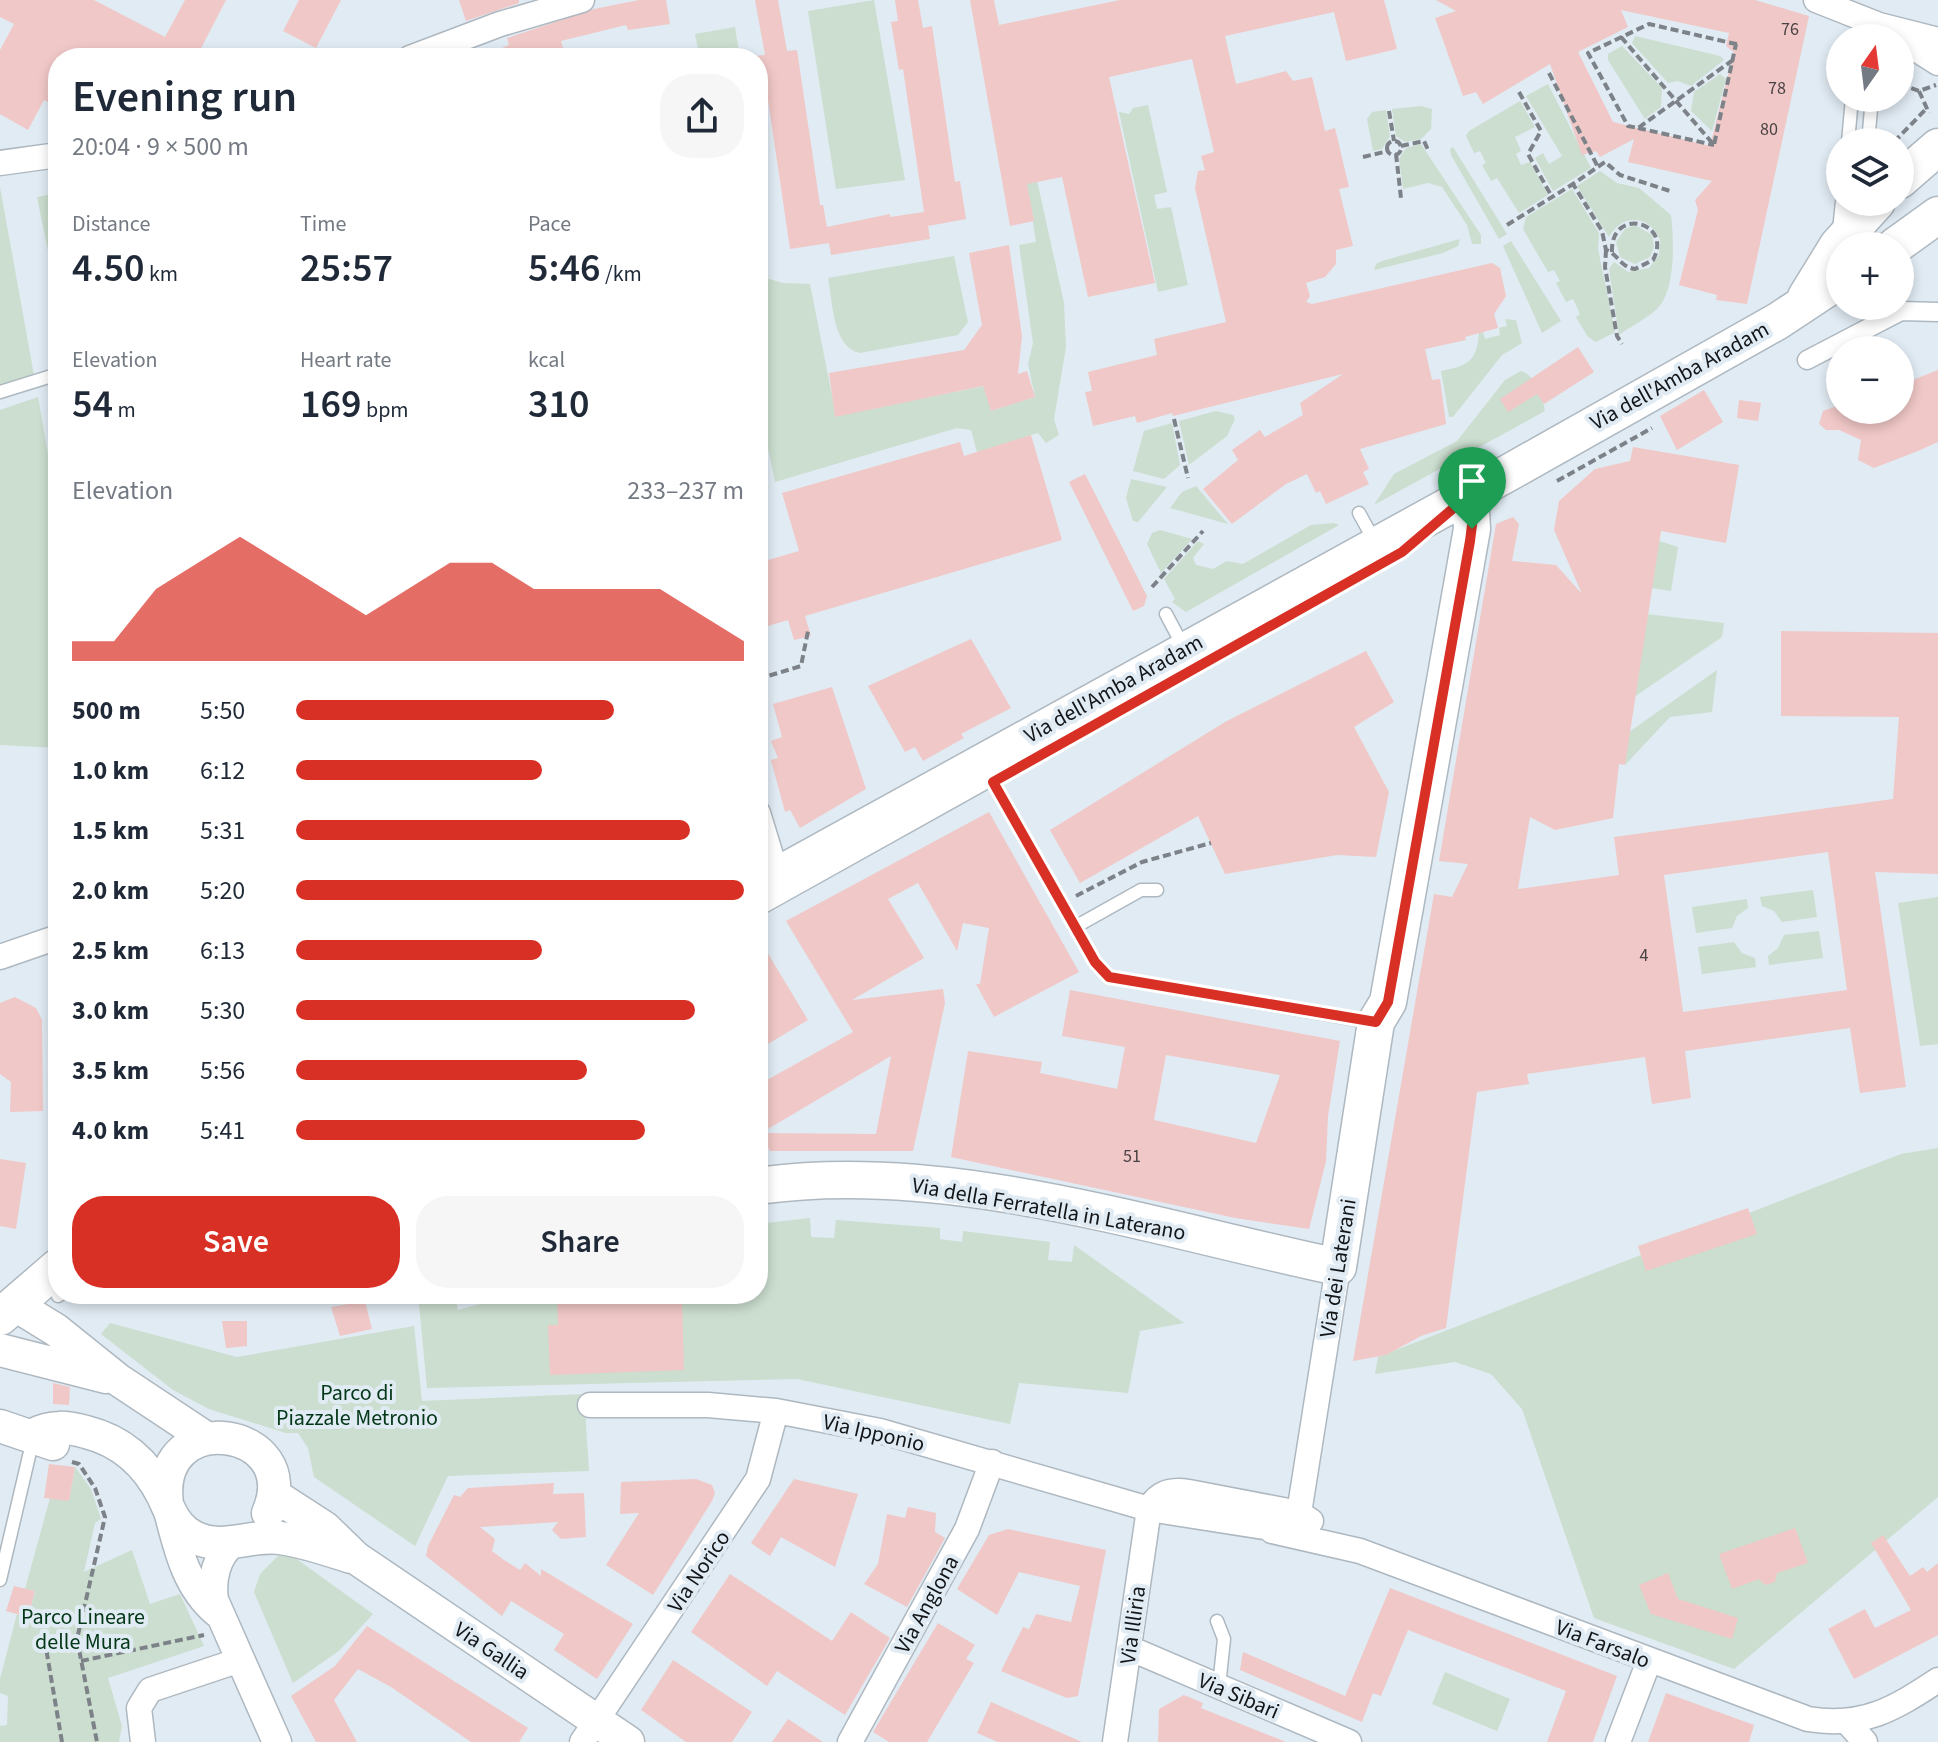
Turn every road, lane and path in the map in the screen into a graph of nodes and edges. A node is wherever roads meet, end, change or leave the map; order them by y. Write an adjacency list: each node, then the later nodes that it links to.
1 (582, 0): 7 (street)
2 (1816, 0): 3 (street)
3 (1864, 24)
4 (1621, 37): 9 (path); 16 (path); 19 (path)
5 (1914, 37): 6 (street)
6 (1938, 40)
7 (436, 48)
8 (1914, 50): 10 (street)
9 (1733, 60): 16 (path); 21 (path)
10 (1938, 63)
11 (1549, 73): 30 (path)
12 (1938, 85): 14 (path)
13 (1914, 89): 14 (path)
14 (1919, 91): 18 (path)
15 (1519, 92): 33 (path)
16 (1676, 101): 19 (path); 21 (path)
17 (1389, 111): 20 (path)
18 (1931, 123): 26 (main road)
19 (1638, 128): 21 (path)
20 (1394, 141): 22 (path); 23 (path)
21 (1714, 145)
22 (1401, 146): 24 (path); 25 (path)
23 (1388, 151): 25 (path); 28 (path)
24 (1429, 152)
25 (1396, 154): 34 (path)
26 (1914, 154)
27 (48, 156): 29 (street)
28 (1363, 157)
29 (0, 163)
30 (1598, 167): 31 (path); 32 (path)
31 (1573, 184): 33 (path); 39 (path)
32 (1670, 191)
33 (1552, 197): 36 (path)
34 (1401, 198)
35 (1938, 215): 38 (main road)
36 (1507, 225)
37 (1853, 225): 50 (main road, Via dell'Amba Aradam)
38 (1914, 232)
39 (1606, 250): 40 (path); 42 (path)
40 (1612, 252): 40 (path)
41 (1938, 312): 43 (street)
42 (1622, 344)
43 (1807, 360)
44 (48, 377): 45 (lane)
45 (0, 392)
46 (1174, 419): 48 (path)
47 (1652, 428): 49 (path, Via dell'Amba Aradam)
48 (1188, 478)
49 (1549, 485)
50 (1464, 509): 52 (main road, Via dell'Amba Aradam); 67 (main road, Via dei Laterani)
51 (1203, 531): 53 (path)
52 (1374, 539): 56 (main road, Via dell'Amba Aradam); 58 (lane, Via dell'Amba Aradam)
53 (1152, 587)
54 (1166, 614): 56 (lane)
55 (808, 631): 57 (path)
56 (1184, 648): 58 (main road, Via dell'Amba Aradam)
57 (768, 676)
58 (988, 772): 60 (main road, Via dell'Amba Aradam); 62 (lane); 63 (lane, Via dell'Amba Aradam)
59 (1211, 843): 62 (path)
60 (768, 880)
61 (1157, 890): 64 (lane)
62 (1062, 903): 64 (lane)
63 (768, 904)
64 (1075, 927): 67 (lane)
65 (48, 940): 66 (street)
66 (0, 957)
67 (1374, 1011): 69 (main road, Via dei Laterani)
68 (768, 1185): 69 (main road, Via della Ferratella in Laterano)
69 (1338, 1267): 82 (street, Via dei Laterani)
70 (48, 1292): 71 (main road)
71 (6, 1306): 73 (main road)
72 (0, 1350): 73 (main road)
73 (72, 1357): 77 (main road)
74 (590, 1405): 75 (street, Via Ipponio)
75 (776, 1411): 78 (street, Via Ipponio); 98 (street, Via Norico)
76 (14, 1432): 80 (main road); 87 (lane); 90 (path)
77 (206, 1438): 79 (main road); 80 (main road)
78 (992, 1462): 81 (street, Via Ipponio); 105 (street, Via Anglona)
79 (274, 1495): 84 (main road); 86 (main road)
80 (167, 1504): 84 (main road); 89 (street)
81 (1149, 1509): 82 (street); 83 (street, Via Ipponio); 91 (street, Via Illiria)
82 (1299, 1513): 83 (street); 85 (street, Via Farsalo)
83 (1268, 1531): 85 (street, Via Farsalo)
84 (233, 1543): 86 (main road); 89 (street)
85 (1360, 1551): 94 (street, Via Farsalo)
86 (356, 1558): 98 (main road, Via Gallia)
87 (0, 1580)
88 (1217, 1621): 96 (lane)
89 (210, 1624): 92 (street); 93 (path)
90 (77, 1639): 93 (path); 100 (path)
91 (1129, 1648): 96 (street, Via Sibari); 106 (street, Via Illiria)
92 (240, 1660): 102 (street); 103 (street)
93 (81, 1661): 101 (path)
94 (1649, 1661): 97 (street, Via Farsalo); 107 (street)
95 (1938, 1680): 97 (street)
96 (1219, 1686): 99 (street, Via Sibari)
97 (1848, 1723): 108 (street); 109 (street)
98 (590, 1732): 104 (main road, Via Gallia)
99 (1339, 1740)
100 (62, 1742)
101 (97, 1742)
102 (143, 1742)
103 (277, 1742)
104 (628, 1742)
105 (850, 1742)
106 (1115, 1742)
107 (1618, 1742)
108 (1832, 1742)
109 (1865, 1742)

